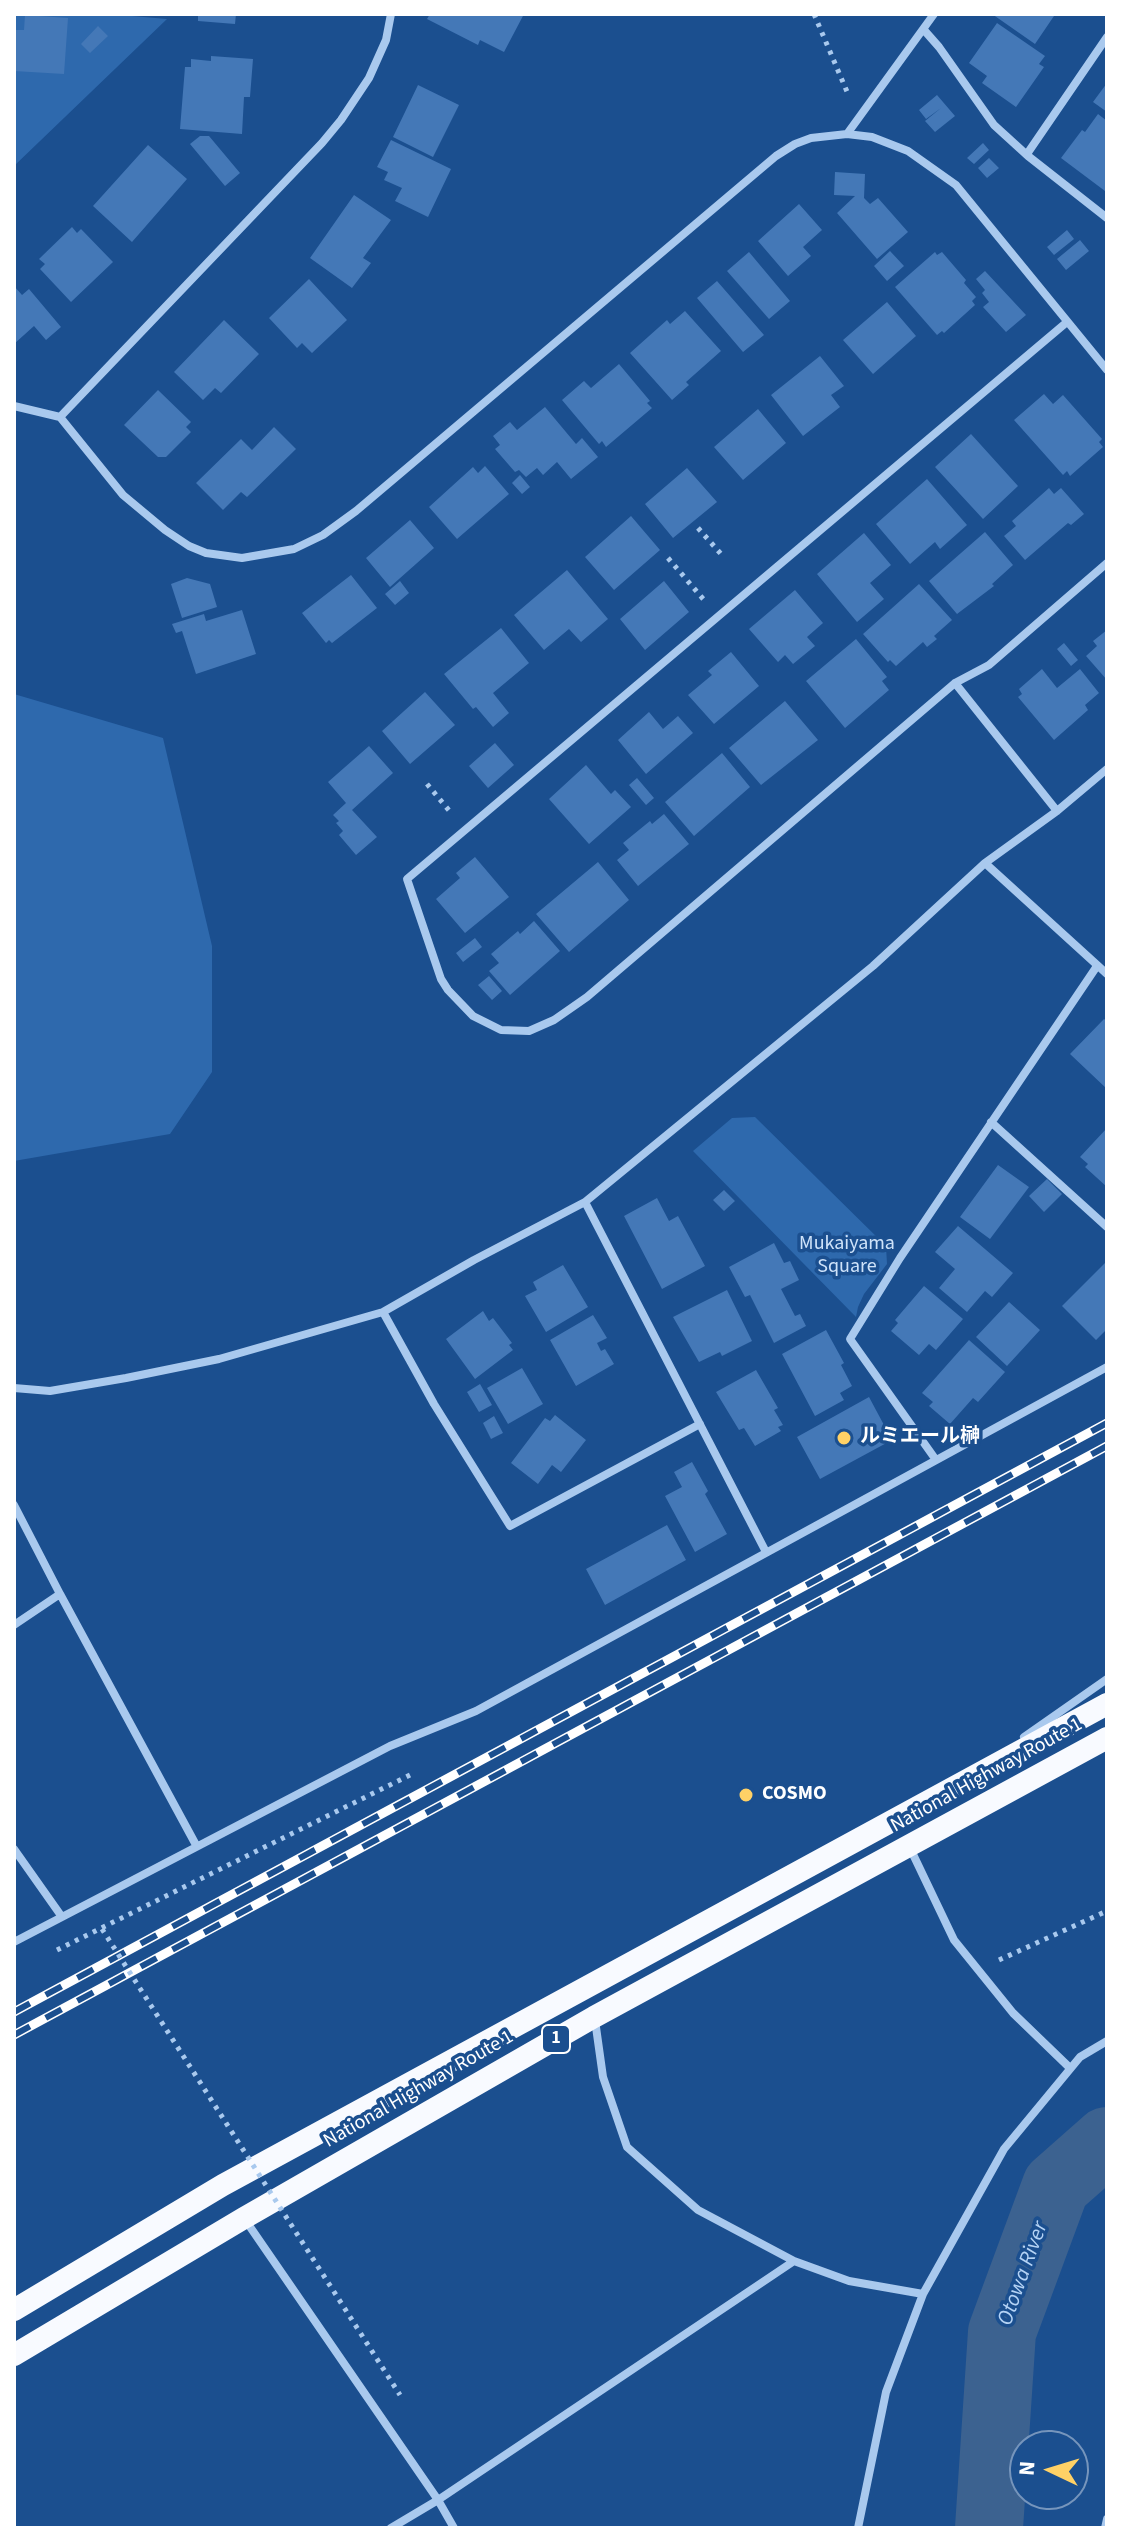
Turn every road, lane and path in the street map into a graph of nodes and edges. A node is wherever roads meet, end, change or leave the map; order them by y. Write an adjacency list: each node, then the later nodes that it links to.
1 (391, 14): 12 (street)
2 (814, 14): 6 (path)
3 (934, 14): 4 (street)
4 (924, 30): 6 (street); 7 (street)
5 (1107, 37): 7 (street)
6 (847, 134): 9 (street); 12 (street)
7 (1027, 154): 8 (street)
8 (1107, 218)
9 (1067, 322): 10 (street); 17 (street)
10 (1107, 370)
11 (14, 406): 12 (street)
12 (60, 417)
13 (698, 528): 14 (path)
14 (721, 554)
15 (668, 558): 17 (path)
16 (1107, 563): 18 (street)
17 (719, 616): 22 (street)
18 (955, 683): 21 (street); 22 (street)
19 (1107, 769): 21 (street)
20 (427, 784): 22 (path)
21 (1057, 811): 23 (street)
22 (466, 830)
23 (985, 863): 24 (street); 27 (street)
24 (1097, 966): 25 (street); 26 (street)
25 (1107, 974)
26 (991, 1122): 28 (street); 33 (street)
27 (585, 1202): 29 (street); 32 (street)
28 (1107, 1227)
29 (383, 1312): 31 (street); 32 (street)
30 (1107, 1367): 33 (street)
31 (14, 1388)
32 (700, 1424): 35 (street)
33 (936, 1460): 35 (street)
34 (14, 1505): 36 (street)
35 (766, 1552): 43 (street)
36 (60, 1594): 37 (street); 43 (street)
37 (14, 1625)
38 (1107, 1679): 42 (street)
39 (1107, 1704): 42 (highway, National Highway Route 1 / 1)
40 (1107, 1738): 44 (highway, National Highway Route 1 / 1)
41 (410, 1775): 48 (path)
42 (952, 1789): 58 (highway, National Highway Route 1 / 1)
43 (196, 1845): 47 (street)
44 (909, 1846): 51 (street); 52 (highway, National Highway Route 1 / 1)
45 (14, 1849): 47 (street)
46 (1107, 1911): 51 (path)
47 (62, 1917): 49 (street)
48 (102, 1929): 50 (path); 60 (path, bridge)
49 (14, 1942)
50 (54, 1951)
51 (978, 1969): 54 (street)
52 (594, 2017): 55 (highway, National Highway Route 1 / 1); 56 (street)
53 (1107, 2041): 54 (street)
54 (1070, 2068): 57 (street)
55 (244, 2218): 59 (highway, National Highway Route 1 / 1); 61 (street)
56 (794, 2261): 57 (street); 61 (street)
57 (923, 2294): 65 (street)
58 (14, 2310)
59 (14, 2355)
60 (400, 2395)
61 (438, 2500): 63 (street); 64 (street)
62 (1107, 2519): 66 (street)
63 (391, 2528)
64 (454, 2528)
65 (858, 2528)
66 (1105, 2528)

